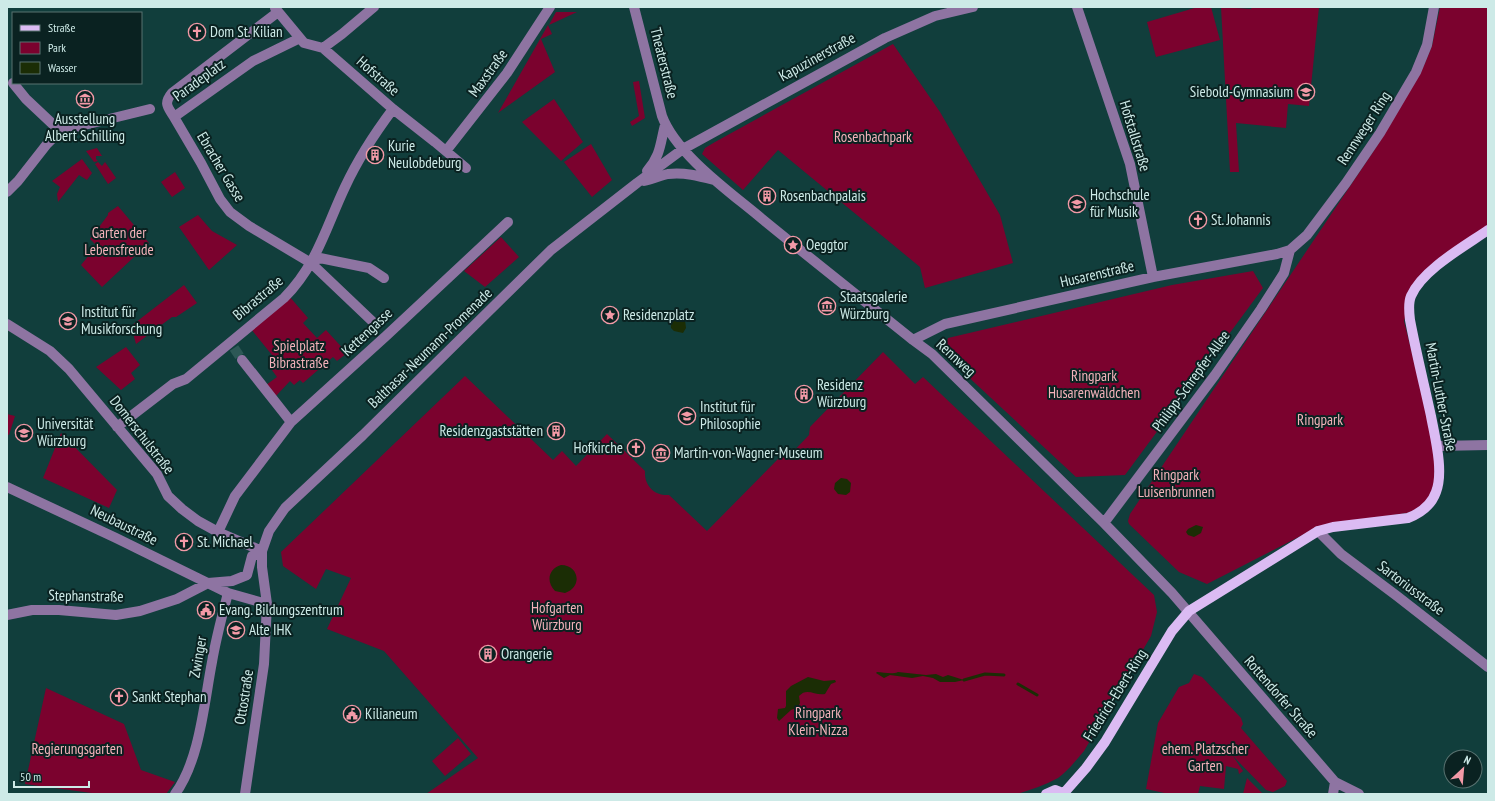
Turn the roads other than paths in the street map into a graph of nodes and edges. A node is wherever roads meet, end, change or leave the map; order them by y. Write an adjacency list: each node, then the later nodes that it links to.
1 (374, 7): 10 (street)
2 (635, 7): 15 (street, Theaterstraße)
3 (973, 7): 8 (street, Kapuzinerstraße)
4 (1077, 7): 27 (street, Hofstallstraße)
5 (1434, 7): 25 (street, Rennweger Ring)
6 (550, 8): 18 (street, Maxstraße)
7 (276, 9): 9 (street, Hofstraße); 14 (street, Paradeplatz)
8 (934, 12): 17 (street, Kapuzinerstraße)
9 (300, 38): 10 (street, Hofstraße); 14 (street, Paradeplatz)
10 (323, 48): 13 (street, Hofstraße)
11 (14, 84): 16 (street)
12 (150, 109): 16 (street)
13 (393, 109): 18 (street, Hofstraße); 26 (street, Bibrastraße)
14 (174, 117): 26 (street, Ebracher Gasse)
15 (665, 125): 17 (street, Theaterstraße); 21 (street, Theaterstraße)
16 (60, 131): 22 (street)
17 (683, 148): 20 (street, Rennweg); 21 (street, Balthasar-Neumann-Promenade)
18 (446, 151): 19 (street, Hofstraße)
19 (466, 168)
20 (716, 180): 21 (street, Balthasar-Neumann-Promenade); 31 (street, Rennweg)
21 (638, 182): 41 (street, Balthasar-Neumann-Promenade)
22 (7, 192)
23 (508, 222): 33 (street, Kettengasse)
24 (1488, 230): 36 (main road, Martin-Luther-Straße)
25 (1290, 250): 27 (street, Husarenstraße); 38 (street, Philipp-Schrepfer-Allee)
26 (311, 263): 28 (street); 29 (street, Ebracher Gasse); 34 (street, Bibrastraße)
27 (1153, 277): 31 (street, Husarenstraße)
28 (384, 278)
29 (373, 322)
30 (7, 324): 34 (street, Domerschulstraße)
31 (913, 340): 38 (street, Rennweg)
32 (242, 360): 33 (street)
33 (291, 422): 40 (street, Kettengasse)
34 (117, 427): 40 (street, Domerschulstraße)
35 (1488, 445): 36 (street)
36 (1437, 446): 39 (main road, Martin-Luther-Straße)
37 (7, 487): 43 (street, Neubaustraße)
38 (1104, 523): 47 (street, Rennweg)
39 (1318, 531): 47 (main road, Martin-Luther-Straße); 49 (street, Sartoriusstraße)
40 (218, 532): 41 (street, Domerschulstraße)
41 (262, 551): 42 (street); 44 (street, Ottostraße)
42 (248, 573): 43 (street); 44 (street)
43 (208, 583): 45 (street, Neubaustraße); 48 (street, Stephanstraße)
44 (264, 583): 46 (street, Ottostraße)
45 (228, 593): 46 (street, Neubaustraße); 51 (street, Zwinger)
46 (267, 604): 52 (street, Ottostraße)
47 (1189, 611): 50 (street, Rottendorfer Straße); 54 (main road, Friedrich-Ebert-Ring)
48 (7, 615)
49 (1488, 667)
50 (1336, 782): 55 (street); 56 (street, Rottendorfer Straße)
51 (175, 794)
52 (245, 794)
53 (1046, 794): 54 (main road, Friedrich-Ebert-Ring)
54 (1064, 794)
55 (1333, 794)
56 (1358, 794)

